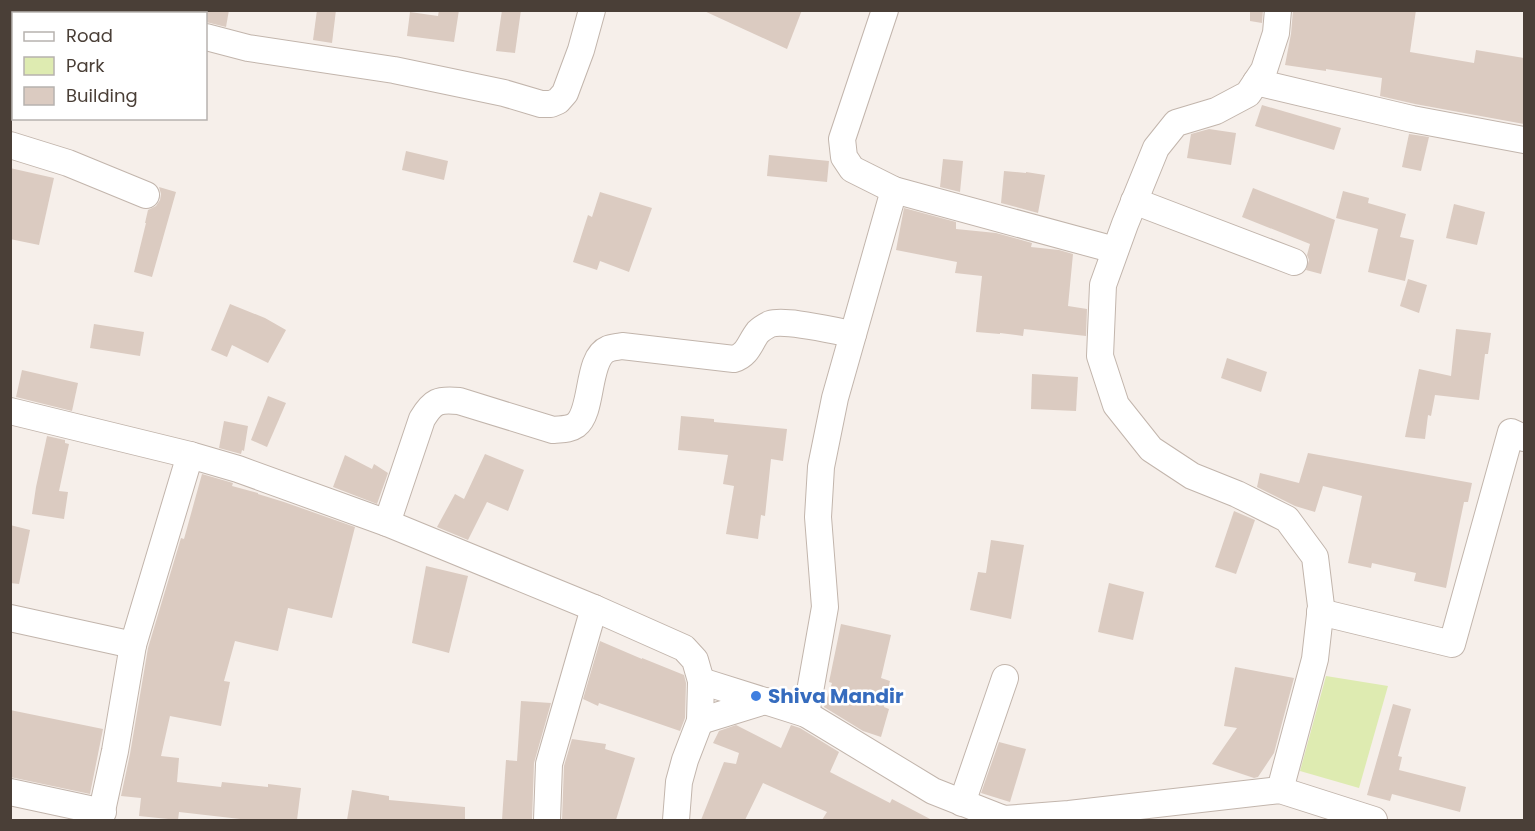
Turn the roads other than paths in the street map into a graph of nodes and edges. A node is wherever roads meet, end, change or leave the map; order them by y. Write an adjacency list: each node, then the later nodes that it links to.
1 (592, 10): 4 (street)
2 (885, 10): 8 (street)
3 (1278, 10): 5 (street)
4 (207, 37)
5 (1256, 82): 6 (street); 10 (street)
6 (1524, 140)
7 (10, 145): 9 (street)
8 (894, 190): 11 (street); 13 (street)
9 (146, 195)
10 (1134, 201): 11 (street); 12 (street)
11 (1115, 250): 19 (street)
12 (1294, 262)
13 (853, 334): 17 (street); 25 (street)
14 (10, 411): 16 (street)
15 (1524, 438): 19 (street)
16 (190, 455): 17 (street); 21 (street)
17 (387, 523): 18 (street)
18 (594, 608): 23 (street); 32 (street)
19 (1320, 612): 27 (street)
20 (10, 618): 21 (street)
21 (133, 645): 31 (street)
22 (1005, 678): 29 (street)
23 (701, 681): 24 (street); 26 (street)
24 (765, 701): 25 (street); 26 (street)
25 (806, 714): 29 (street)
26 (700, 720): 33 (street)
27 (1280, 790): 29 (street); 30 (street)
28 (10, 792): 31 (street)
29 (962, 803)
30 (1344, 815): 34 (street)
31 (102, 816)
32 (547, 820)
33 (676, 820)
34 (1374, 820)

